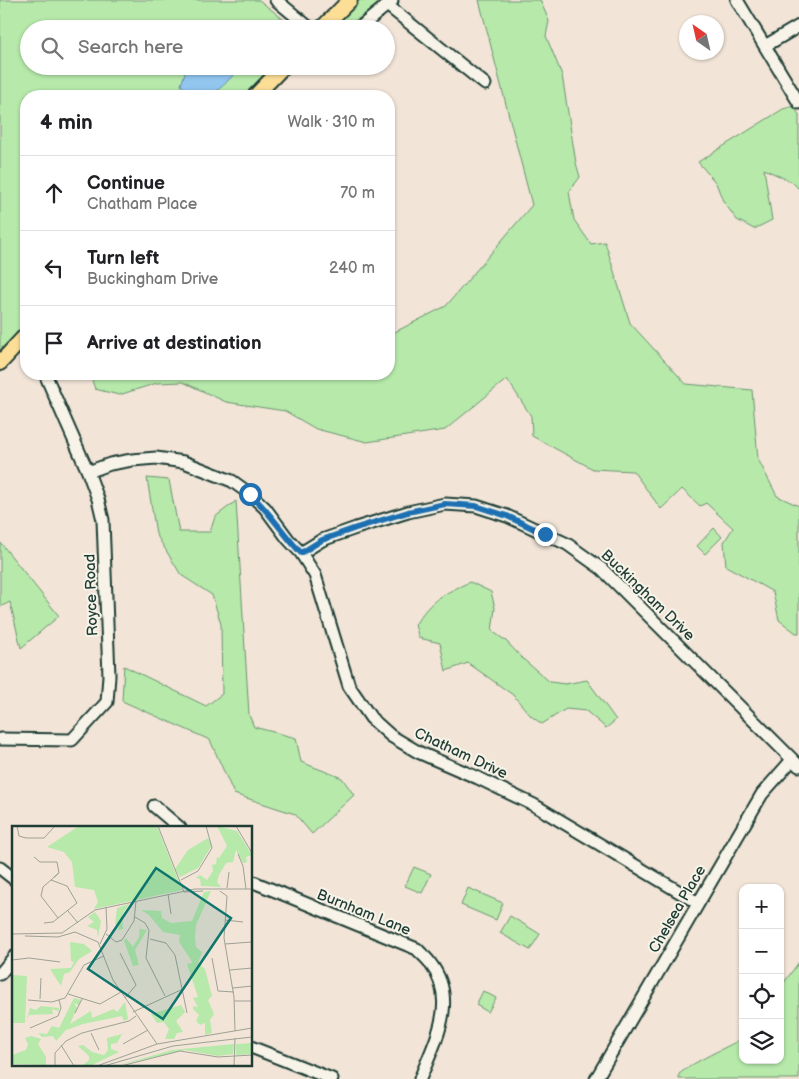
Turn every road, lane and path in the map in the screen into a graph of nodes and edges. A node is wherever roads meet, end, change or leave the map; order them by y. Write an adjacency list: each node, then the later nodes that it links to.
1 (276, 0): 5 (street)
2 (350, 0): 6 (main road)
3 (737, 0): 9 (street)
4 (390, 2): 7 (street); 11 (street)
5 (300, 20)
6 (330, 20)
7 (369, 20)
8 (799, 26): 9 (street)
9 (765, 46): 13 (street)
10 (275, 75): 12 (main road)
11 (485, 84)
12 (261, 90)
13 (799, 103)
14 (20, 346): 15 (main road)
15 (0, 363)
16 (48, 380): 17 (street, Royce Road)
17 (88, 472): 18 (street, Chatham Drive); 19 (street, Royce Road)
18 (301, 553): 20 (street, Buckingham Drive); 26 (street, Chatham Drive)
19 (0, 739)
20 (796, 763): 26 (street, Chelsea Place)
21 (154, 806): 22 (street)
22 (178, 826)
23 (0, 868): 24 (street)
24 (12, 877)
25 (252, 881): 31 (street, Burnham Lane)
26 (698, 903): 32 (street, Chelsea Place)
27 (12, 960): 28 (street)
28 (0, 974)
29 (252, 1047): 30 (street)
30 (332, 1079)
31 (420, 1079)
32 (596, 1079)

